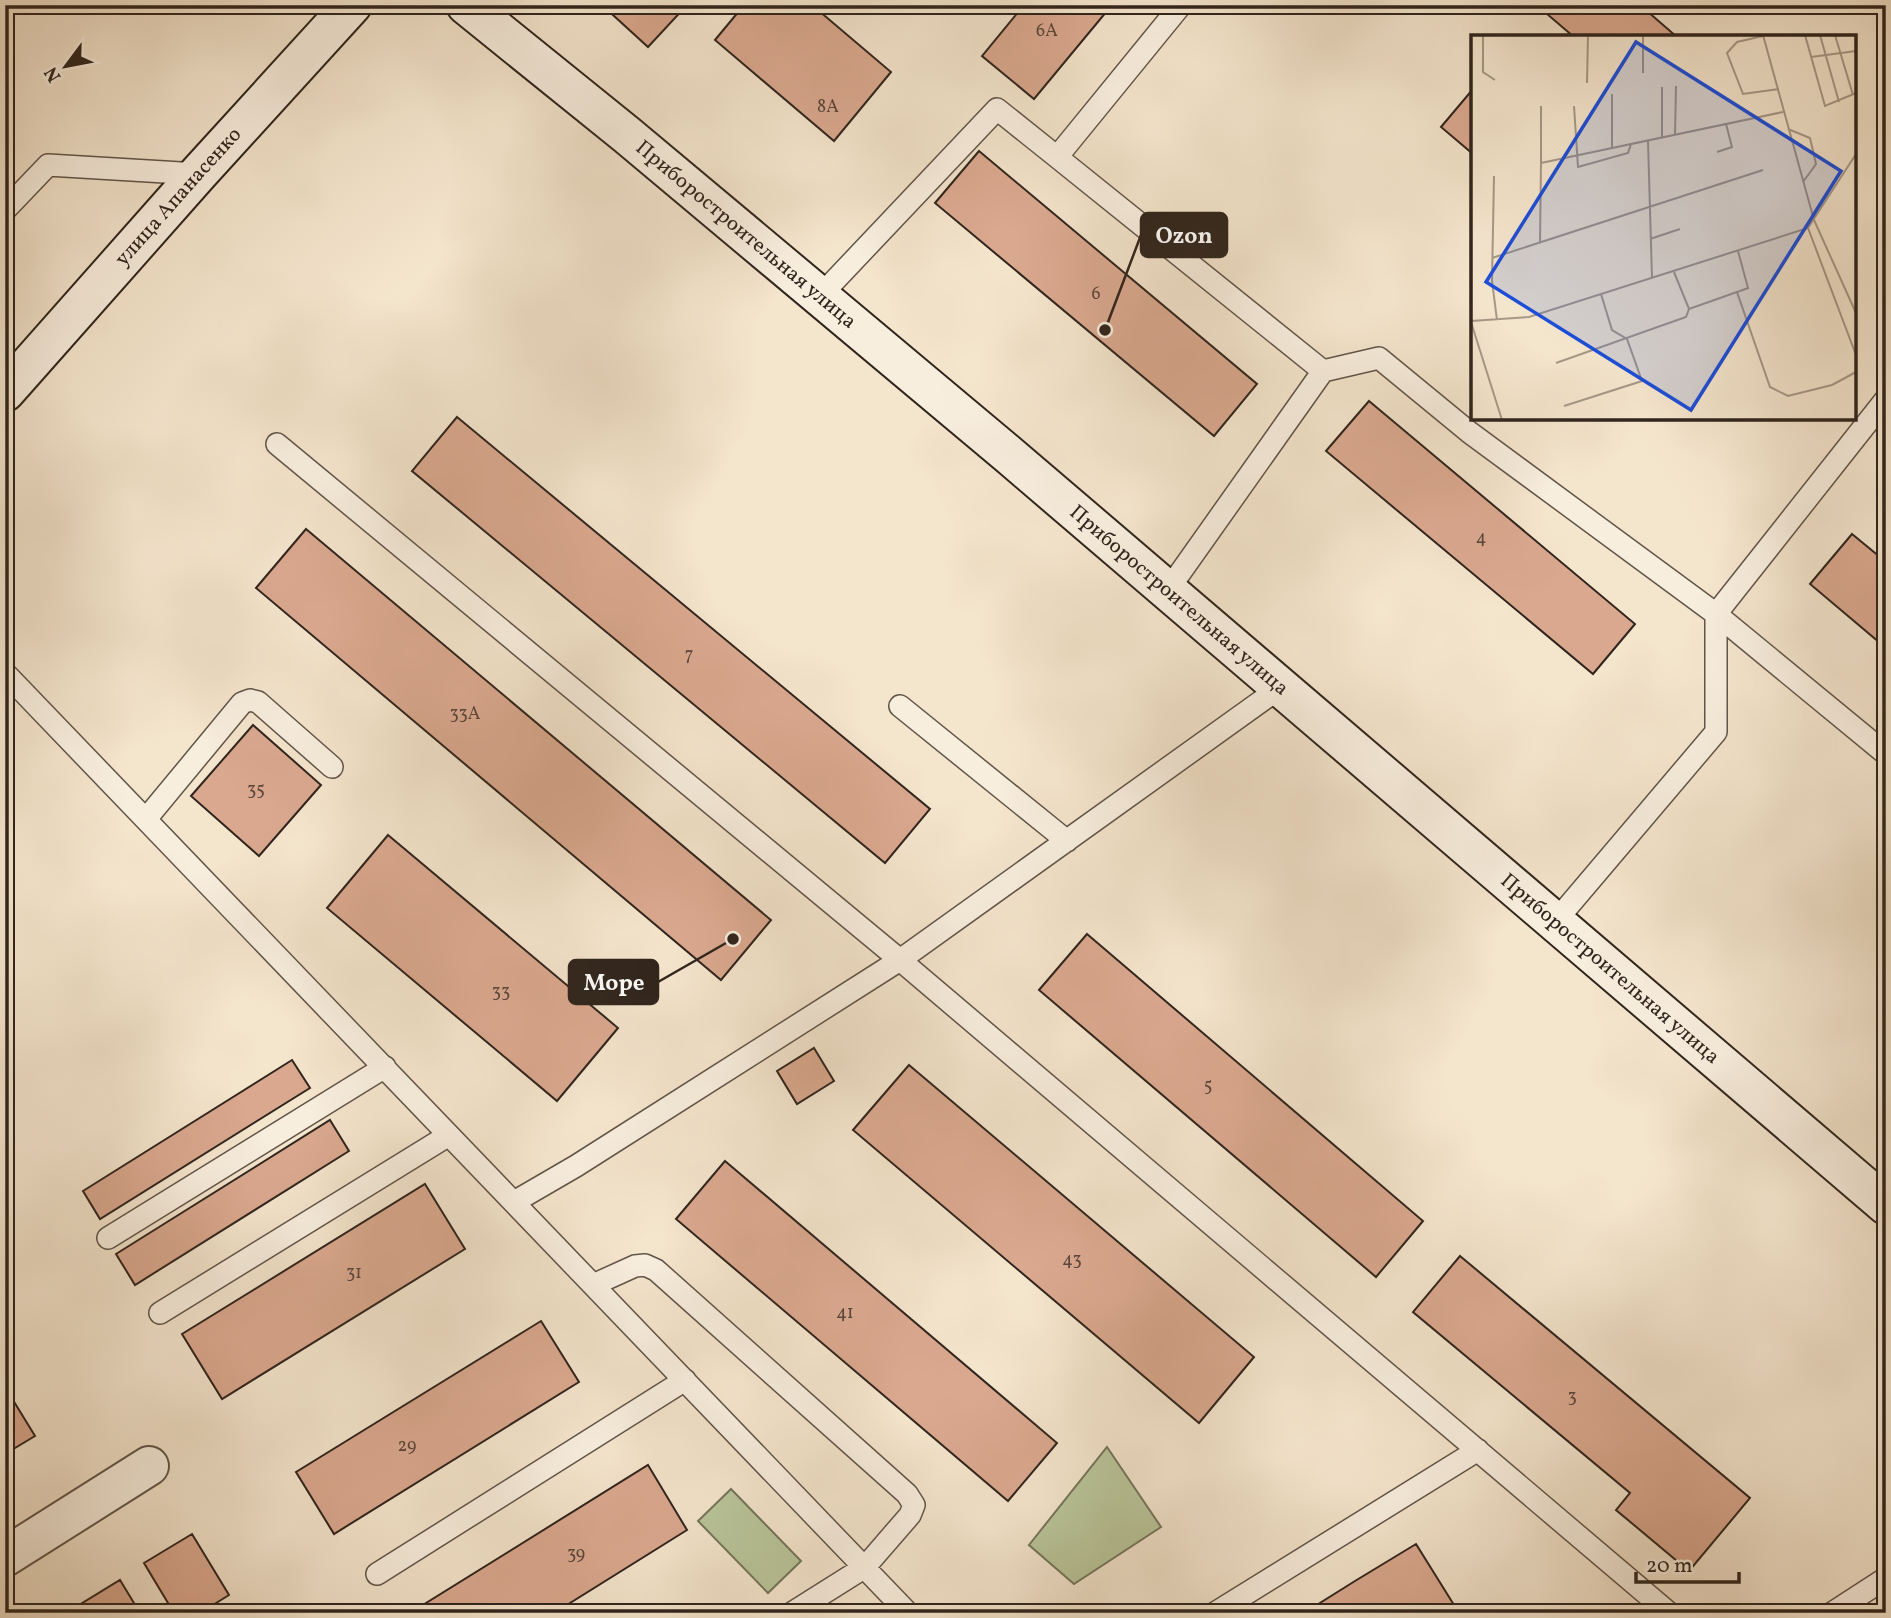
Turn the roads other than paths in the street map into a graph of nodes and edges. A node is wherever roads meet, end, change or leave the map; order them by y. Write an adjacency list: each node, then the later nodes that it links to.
1 (352, 5): 5 (main road, улица Апанасенко)
2 (466, 5): 7 (main road, Приборостроительная улица)
3 (1181, 5): 4 (lane)
4 (1057, 157): 7 (lane); 8 (lane)
5 (198, 174): 6 (lane); 9 (main road, улица Апанасенко)
6 (5, 210)
7 (820, 296): 12 (main road, Приборостроительная улица)
8 (1323, 371): 12 (lane); 13 (lane)
9 (5, 392)
10 (1886, 399): 13 (lane)
11 (277, 444): 22 (lane)
12 (1168, 590): 15 (main road, Приборостроительная улица)
13 (1716, 614): 17 (lane); 21 (lane)
14 (5, 673): 19 (lane)
15 (1282, 687): 20 (lane); 21 (main road, Приборостроительная улица)
16 (900, 706): 20 (lane)
17 (1886, 754)
18 (332, 767): 19 (lane)
19 (146, 819): 23 (lane)
20 (1067, 841): 22 (lane)
21 (1554, 923): 26 (main road, Приборостроительная улица)
22 (900, 960): 25 (lane); 31 (lane)
23 (385, 1067): 24 (lane); 27 (lane)
24 (449, 1135): 25 (lane); 29 (lane)
25 (514, 1202): 28 (lane)
26 (1886, 1205)
27 (108, 1238)
28 (593, 1285): 30 (lane); 34 (lane)
29 (160, 1313)
30 (685, 1380): 34 (lane); 35 (lane)
31 (1478, 1450): 39 (lane); 40 (lane)
32 (149, 1466): 33 (main road)
33 (5, 1557)
34 (865, 1567): 37 (lane); 38 (lane)
35 (377, 1574)
36 (1886, 1578): 41 (lane)
37 (792, 1613)
38 (908, 1613)
39 (1215, 1613)
40 (1669, 1613)
41 (1832, 1613)

